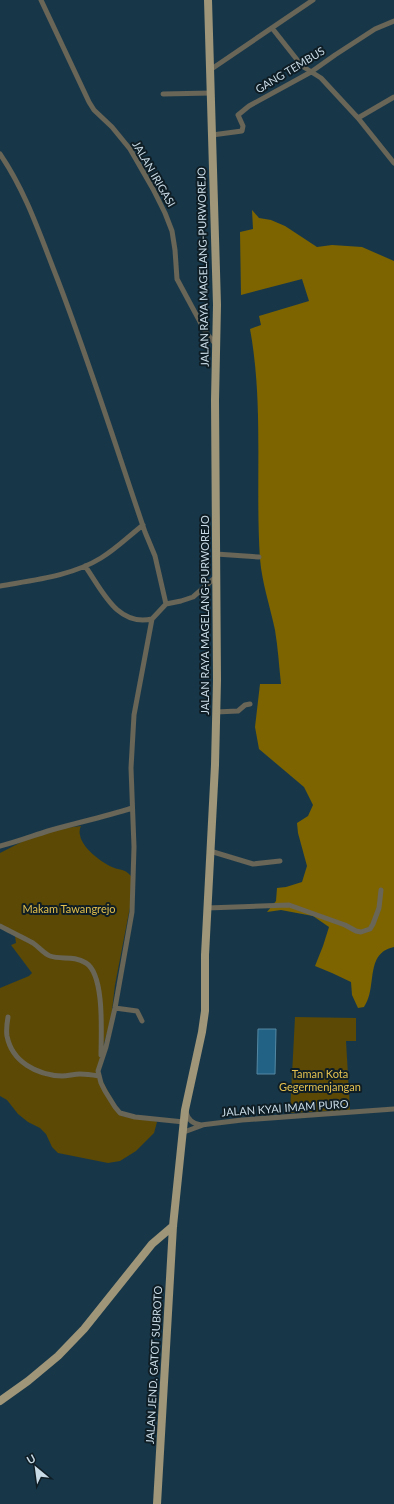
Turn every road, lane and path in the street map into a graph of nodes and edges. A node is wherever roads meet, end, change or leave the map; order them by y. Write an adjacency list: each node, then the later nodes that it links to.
1 (41, 0): 15 (street, JALAN IRIGASI)
2 (208, 0): 6 (main road, JALAN RAYA MAGELANG-PURWOREJO)
3 (313, 0): 5 (street)
4 (394, 21): 7 (street, GANG TEMBUS)
5 (272, 28): 6 (street); 7 (street)
6 (210, 70): 8 (main road, JALAN RAYA MAGELANG-PURWOREJO)
7 (311, 72): 11 (street); 12 (street, GANG TEMBUS)
8 (210, 93): 9 (street); 12 (main road, JALAN RAYA MAGELANG-PURWOREJO)
9 (163, 94)
10 (394, 97): 11 (street)
11 (358, 118): 14 (street)
12 (212, 135): 15 (main road, JALAN RAYA MAGELANG-PURWOREJO)
13 (0, 154): 16 (street)
14 (394, 162)
15 (216, 346): 17 (main road, JALAN RAYA MAGELANG-PURWOREJO)
16 (143, 525): 19 (street); 22 (street)
17 (216, 554): 18 (street); 20 (main road, JALAN RAYA MAGELANG-PURWOREJO)
18 (259, 557)
19 (85, 566): 21 (street); 23 (street)
20 (217, 576): 22 (street); 25 (main road, JALAN RAYA MAGELANG-PURWOREJO)
21 (0, 586)
22 (166, 604): 23 (street)
23 (152, 619): 26 (street)
24 (250, 704): 25 (street)
25 (216, 712): 28 (main road, JALAN RAYA MAGELANG-PURWOREJO)
26 (132, 808): 27 (street); 33 (street)
27 (0, 846)
28 (210, 851): 29 (street); 31 (main road, JALAN RAYA MAGELANG-PURWOREJO)
29 (280, 861)
30 (381, 890): 31 (street)
31 (208, 908): 39 (main road, JALAN RAYA MAGELANG-PURWOREJO)
32 (0, 926): 36 (street)
33 (115, 1008): 35 (street); 36 (street)
34 (8, 1017): 37 (street)
35 (142, 1021)
36 (101, 1058): 37 (street)
37 (99, 1076): 40 (street)
38 (394, 1109): 41 (street, JALAN KYAI IMAM PURO)
39 (185, 1110): 40 (main road, JALAN RAYA MAGELANG-PURWOREJO); 41 (street, JALAN KYAI IMAM PURO)
40 (184, 1122): 42 (main road, JALAN RAYA MAGELANG-PURWOREJO)
41 (207, 1124): 42 (street)
42 (184, 1132): 43 (main road, JALAN RAYA MAGELANG-PURWOREJO)
43 (173, 1226): 44 (main road); 45 (main road, JALAN JEND. GATOT SUBROTO)
44 (0, 1401)
45 (158, 1504)

